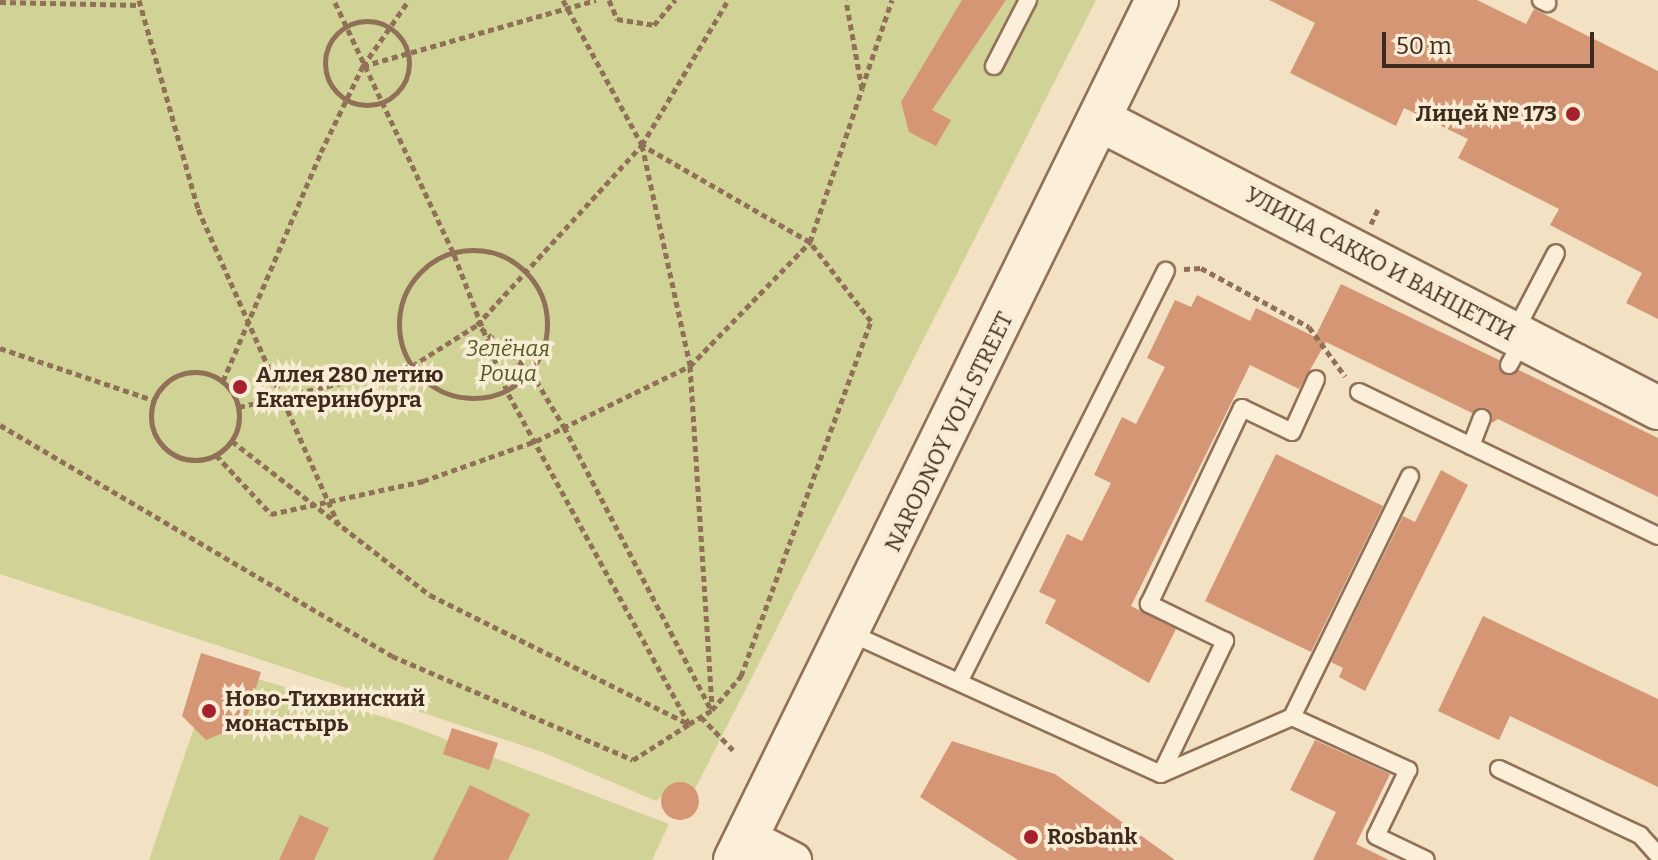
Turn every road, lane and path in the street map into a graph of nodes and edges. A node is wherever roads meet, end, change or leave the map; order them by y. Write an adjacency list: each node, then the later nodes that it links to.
1 (334, 0): 14 (path)
2 (409, 0): 15 (path)
3 (596, 0): 13 (path)
4 (609, 0): 5 (path)
5 (675, 0)
6 (728, 0): 23 (path)
7 (846, 0): 19 (path)
8 (892, 0): 19 (path)
9 (1028, 0): 18 (lane)
10 (1157, 0): 22 (street, NARODNOY VOLI STREET)
11 (0, 2): 12 (path)
12 (140, 2): 31 (path)
13 (565, 2): 16 (path); 23 (path)
14 (346, 27): 15 (path); 17 (path); 20 (path)
15 (390, 28): 16 (path); 17 (path)
16 (408, 53): 17 (path); 21 (path)
17 (363, 66): 20 (path); 21 (path)
18 (994, 66)
19 (862, 89): 26 (path)
20 (346, 100): 21 (path); 31 (path)
21 (381, 103): 27 (path)
22 (1102, 121): 33 (street, УЛИЦА САККО И ВАНЦЕТТИ); 58 (street, NARODNOY VOLI STREET)
23 (642, 145): 26 (path); 30 (path); 36 (path)
24 (1379, 207): 25 (path)
25 (1370, 225)
26 (810, 242): 36 (path); 60 (path)
27 (453, 252): 30 (path); 32 (path); 35 (path)
28 (1556, 253): 33 (lane)
29 (1166, 271): 41 (path); 59 (lane)
30 (529, 274): 32 (path); 37 (path)
31 (248, 314): 39 (path); 42 (path)
32 (477, 325): 35 (path); 37 (path); 40 (path)
33 (1515, 346): 45 (street, УЛИЦА САККО И ВАНЦЕТТИ)
34 (0, 348): 43 (path)
35 (412, 366): 40 (path); 42 (path)
36 (690, 366): 48 (path); 60 (path)
37 (531, 372): 40 (path); 48 (path)
38 (1316, 379): 66 (lane)
39 (223, 381): 43 (path); 44 (path)
40 (507, 391): 50 (path)
41 (1359, 392): 51 (lane)
42 (283, 397): 44 (path); 54 (path)
43 (153, 400): 52 (path)
44 (239, 407): 49 (path)
45 (1658, 408)
46 (1482, 418): 51 (lane)
47 (0, 425): 63 (path)
48 (564, 427): 50 (path); 60 (path)
49 (232, 441): 52 (path); 55 (path)
50 (536, 441): 54 (path); 63 (path)
51 (1471, 446): 57 (lane)
52 (216, 455): 55 (path)
53 (1410, 476): 62 (lane)
54 (329, 502): 55 (path); 56 (path)
55 (315, 505): 56 (path)
56 (340, 526): 63 (path)
57 (1658, 536)
58 (850, 633): 59 (lane); 67 (street, NARODNOY VOLI STREET)
59 (960, 680): 66 (lane)
60 (712, 710): 61 (path)
61 (701, 717): 63 (path); 64 (path)
62 (1292, 717): 66 (lane); 70 (lane)
63 (689, 724)
64 (733, 750)
65 (1499, 769): 68 (lane)
66 (1161, 774)
67 (741, 848): 69 (street)
68 (1658, 855)
69 (794, 860)
70 (1426, 860)

